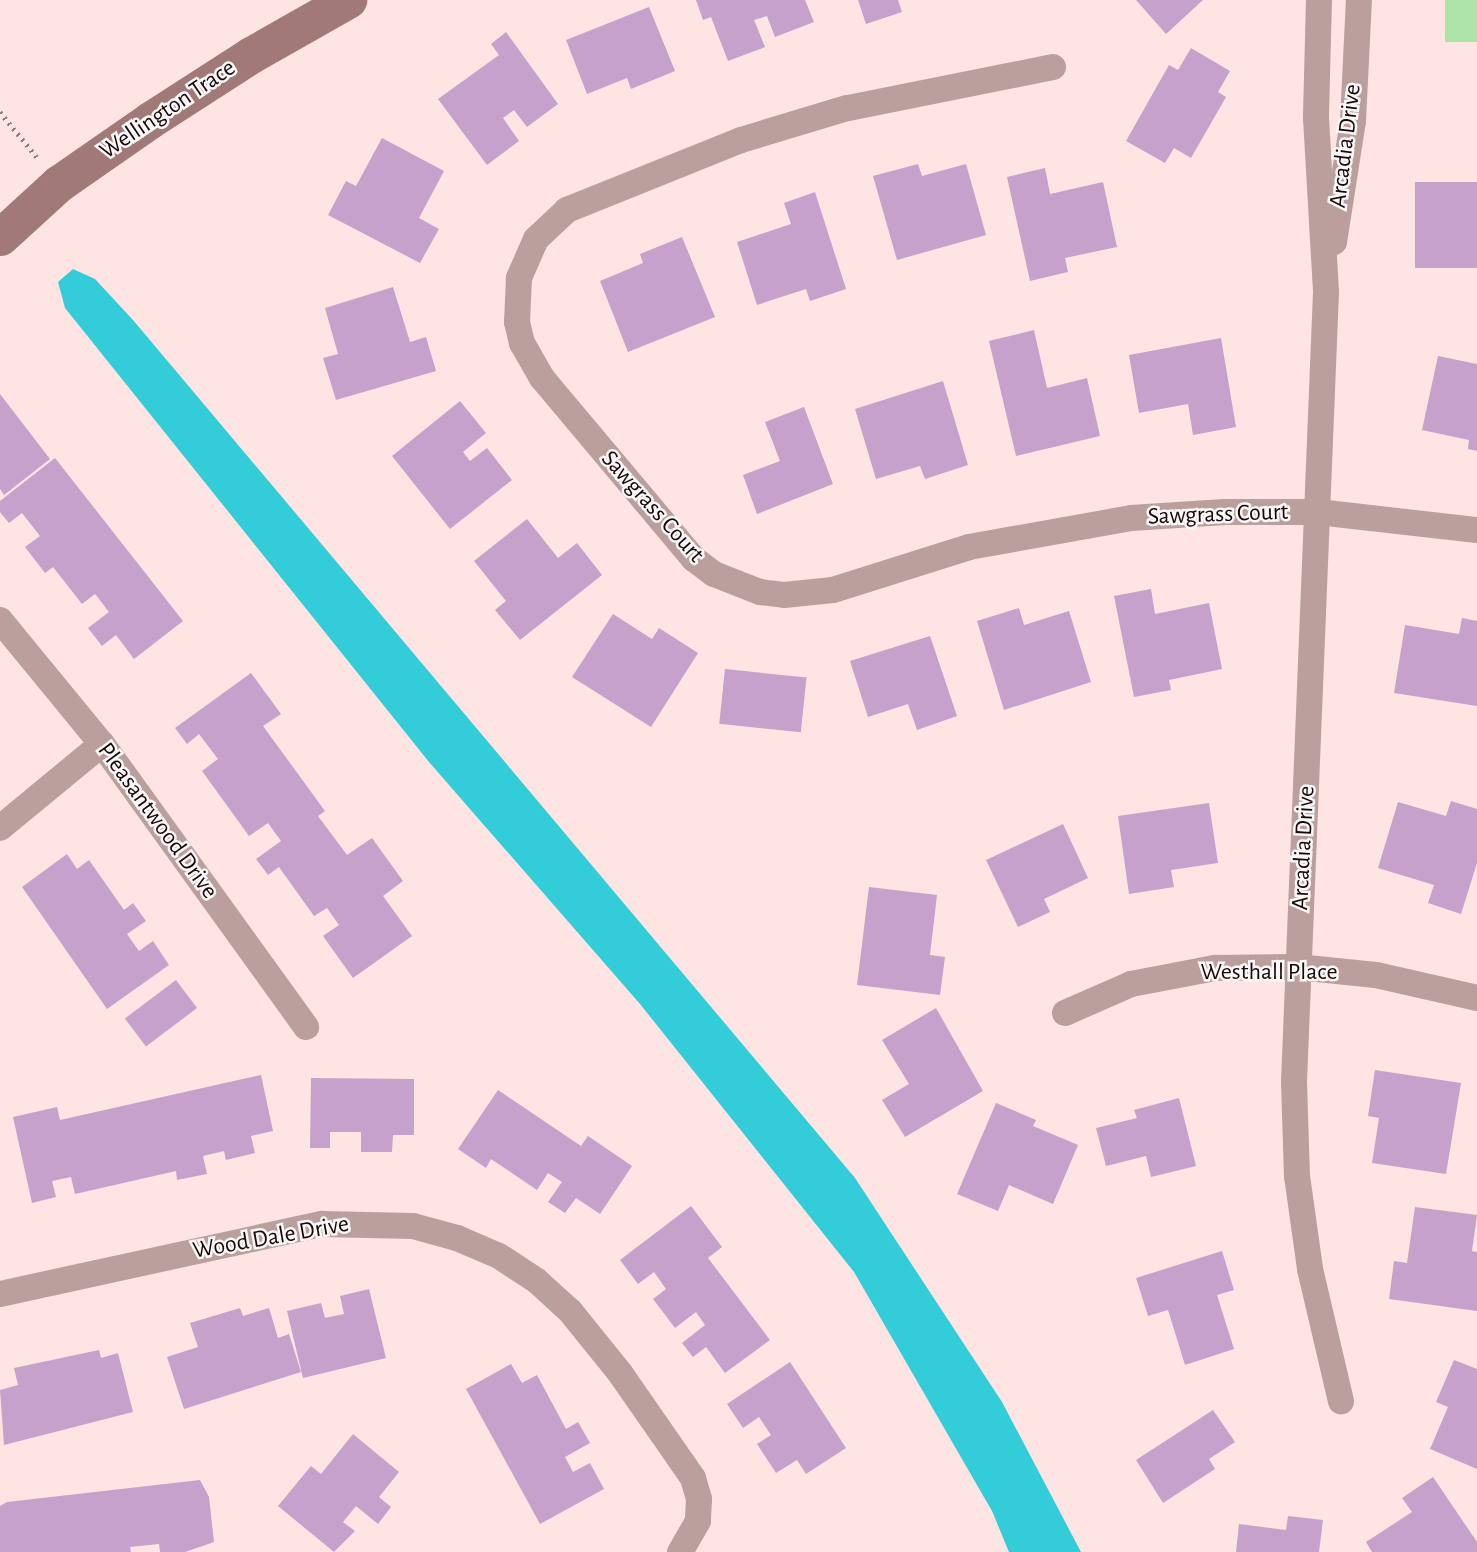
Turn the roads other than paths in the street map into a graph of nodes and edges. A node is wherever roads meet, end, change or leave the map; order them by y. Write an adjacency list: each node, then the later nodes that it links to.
1 (348, 0): 4 (street, Wellington Trace)
2 (1319, 0): 7 (street, Arcadia Drive)
3 (1359, 0): 7 (street, Arcadia Drive)
4 (310, 8): 6 (street, Wellington Trace)
5 (1053, 67): 8 (street, Sawgrass Court)
6 (0, 237)
7 (1326, 292): 8 (street, Arcadia Drive)
8 (1318, 512): 9 (street, Sawgrass Court); 13 (street, Arcadia Drive)
9 (1477, 530)
10 (0, 620): 11 (street, Pleasantwood Drive)
11 (102, 744): 12 (street); 16 (street, Pleasantwood Drive)
12 (0, 828)
13 (1298, 967): 14 (street, Westhall Place); 15 (street, Westhall Place); 18 (street, Arcadia Drive)
14 (1477, 998)
15 (1065, 1013)
16 (306, 1027)
17 (0, 1294): 19 (street, Wood Dale Drive)
18 (1341, 1401)
19 (680, 1552)

